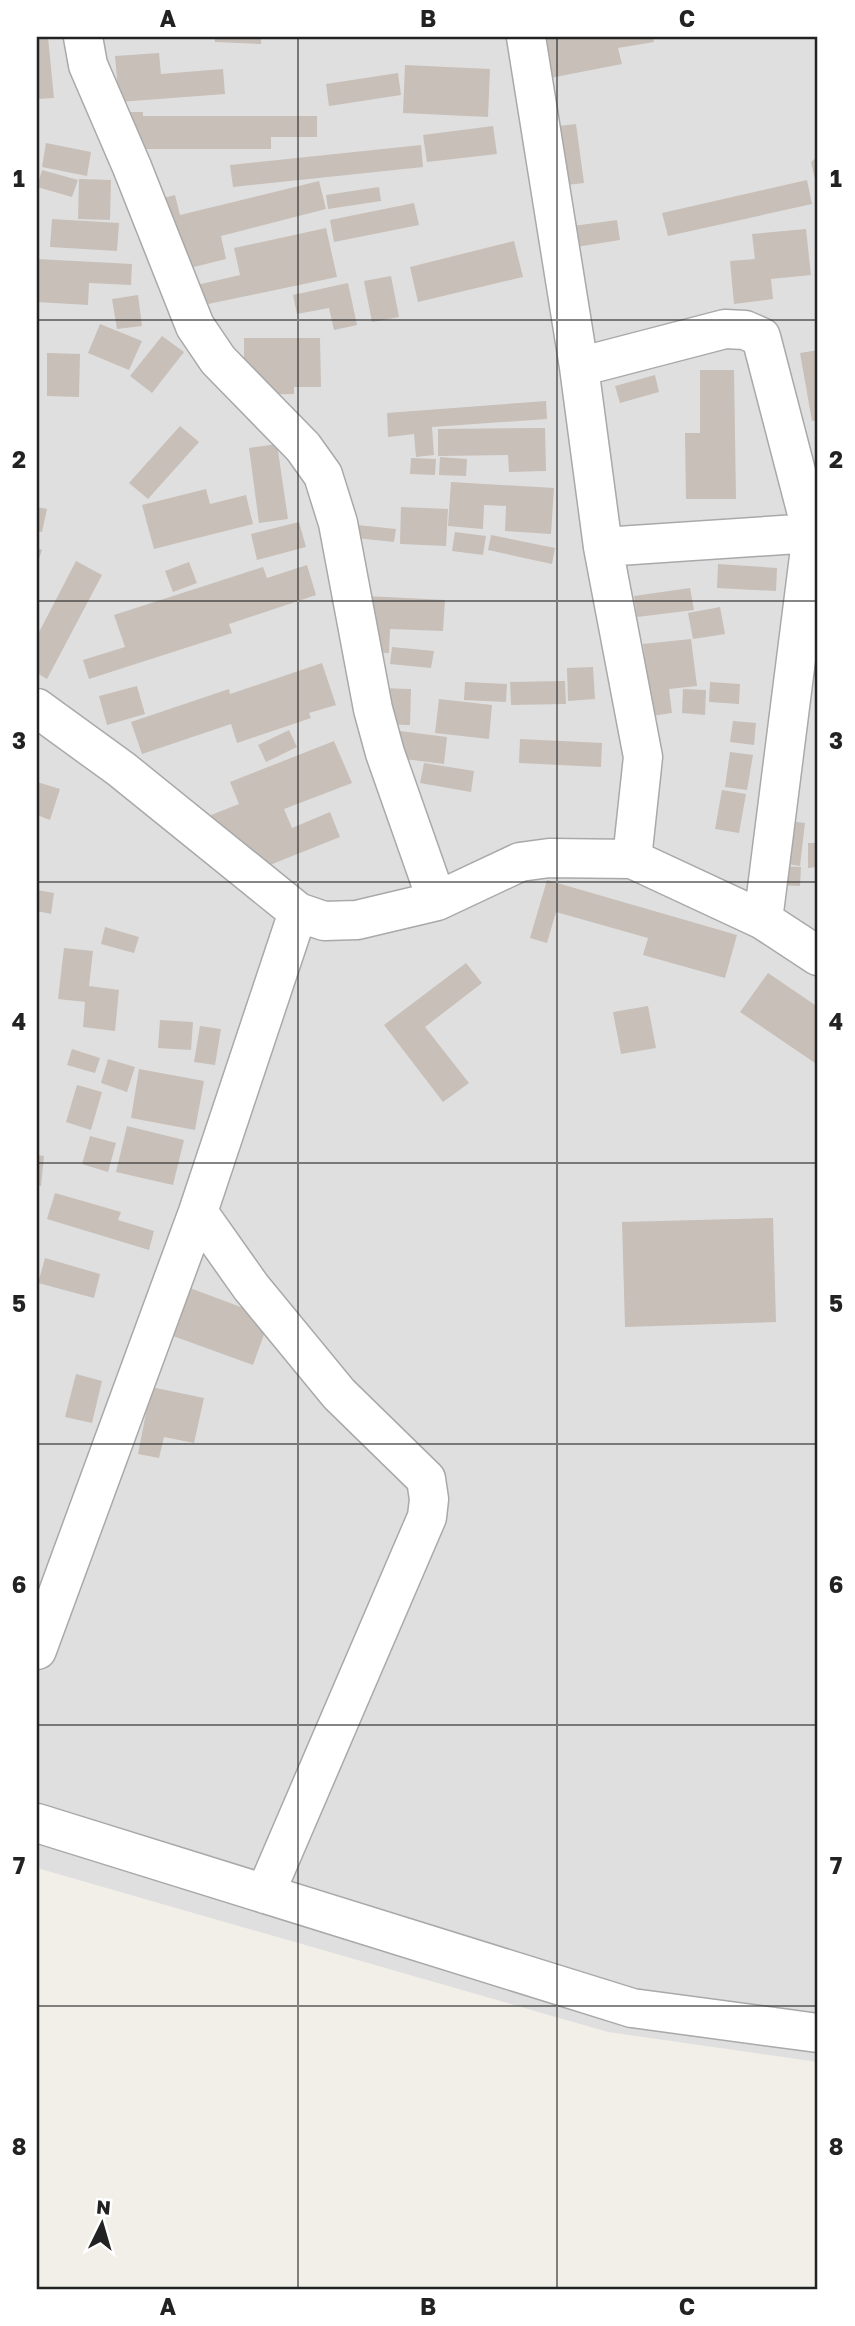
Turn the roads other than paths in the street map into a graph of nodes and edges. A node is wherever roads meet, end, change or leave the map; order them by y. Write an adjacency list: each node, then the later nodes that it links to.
1 (83, 37): 8 (street)
2 (526, 37): 3 (street)
3 (579, 367): 4 (street); 5 (street)
4 (812, 533): 5 (street); 10 (street)
5 (603, 547): 7 (street)
6 (37, 708): 9 (street)
7 (632, 859): 8 (street); 10 (street)
8 (437, 901): 9 (street)
9 (298, 912): 11 (street)
10 (798, 934)
11 (198, 1212): 12 (street); 14 (street)
12 (37, 1650)
13 (37, 1823): 14 (street)
14 (265, 1894): 15 (street)
15 (818, 2033)

